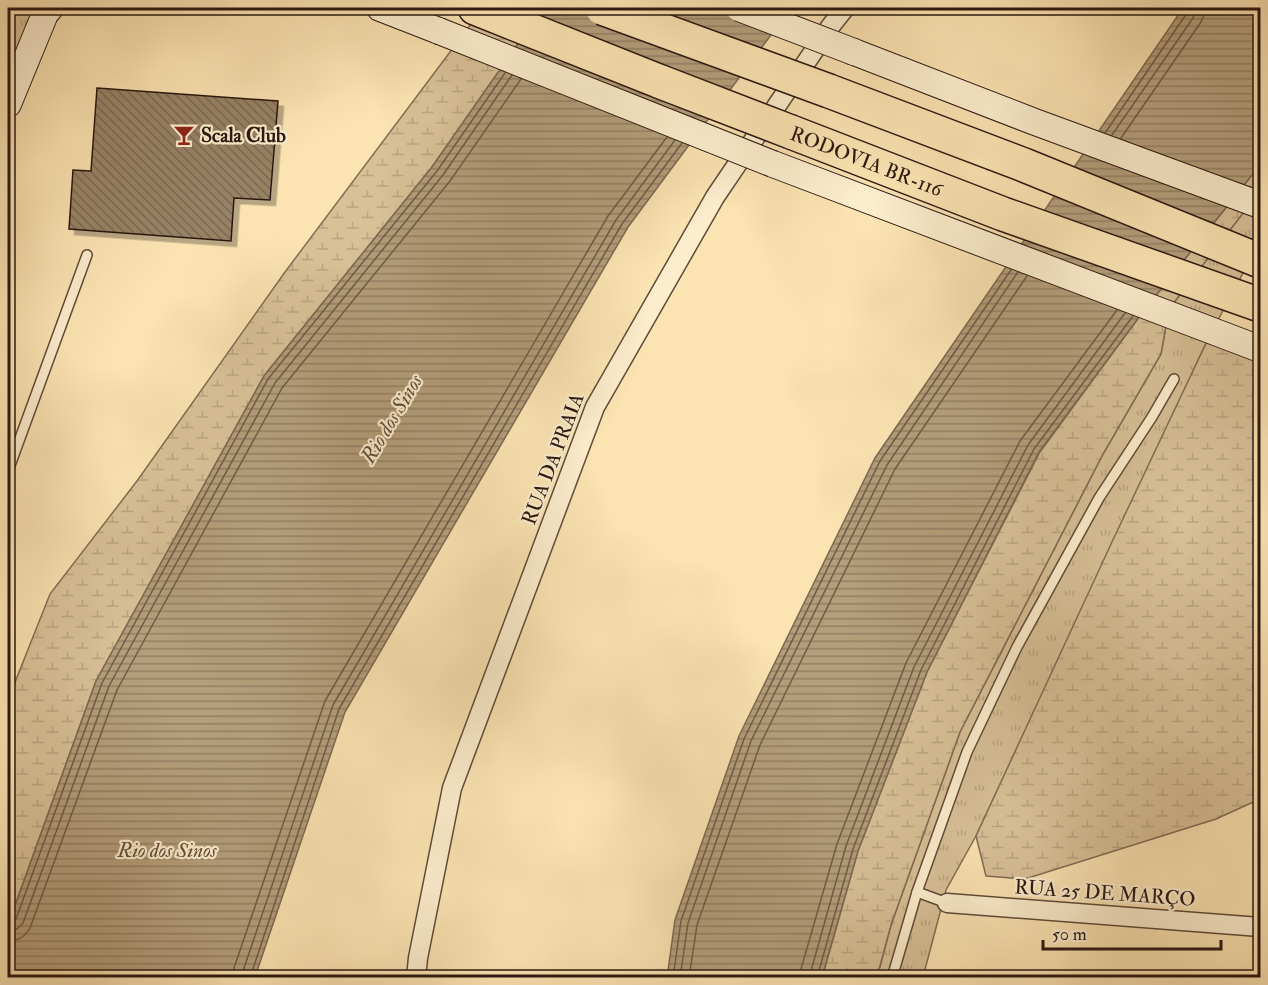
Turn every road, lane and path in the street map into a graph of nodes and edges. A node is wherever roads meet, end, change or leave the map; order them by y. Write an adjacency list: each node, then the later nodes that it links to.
1 (50, 8): 7 (main road)
2 (380, 8): 12 (main road, bridge)
3 (475, 8): 11 (highway, RODOVIA BR-116, bridge)
4 (602, 8): 10 (highway, bridge)
5 (738, 8): 8 (main road, bridge)
6 (845, 8): 18 (street, RUA DA PRAIA)
7 (8, 104)
8 (1260, 205)
9 (87, 255): 14 (lane)
10 (1246, 255)
11 (1260, 305)
12 (1260, 349)
13 (1174, 379): 15 (lane)
14 (8, 471)
15 (917, 892): 16 (lane); 19 (lane)
16 (947, 903): 17 (street, RUA 25 DE MARÇO)
17 (1260, 927)
18 (416, 978)
19 (892, 978)

